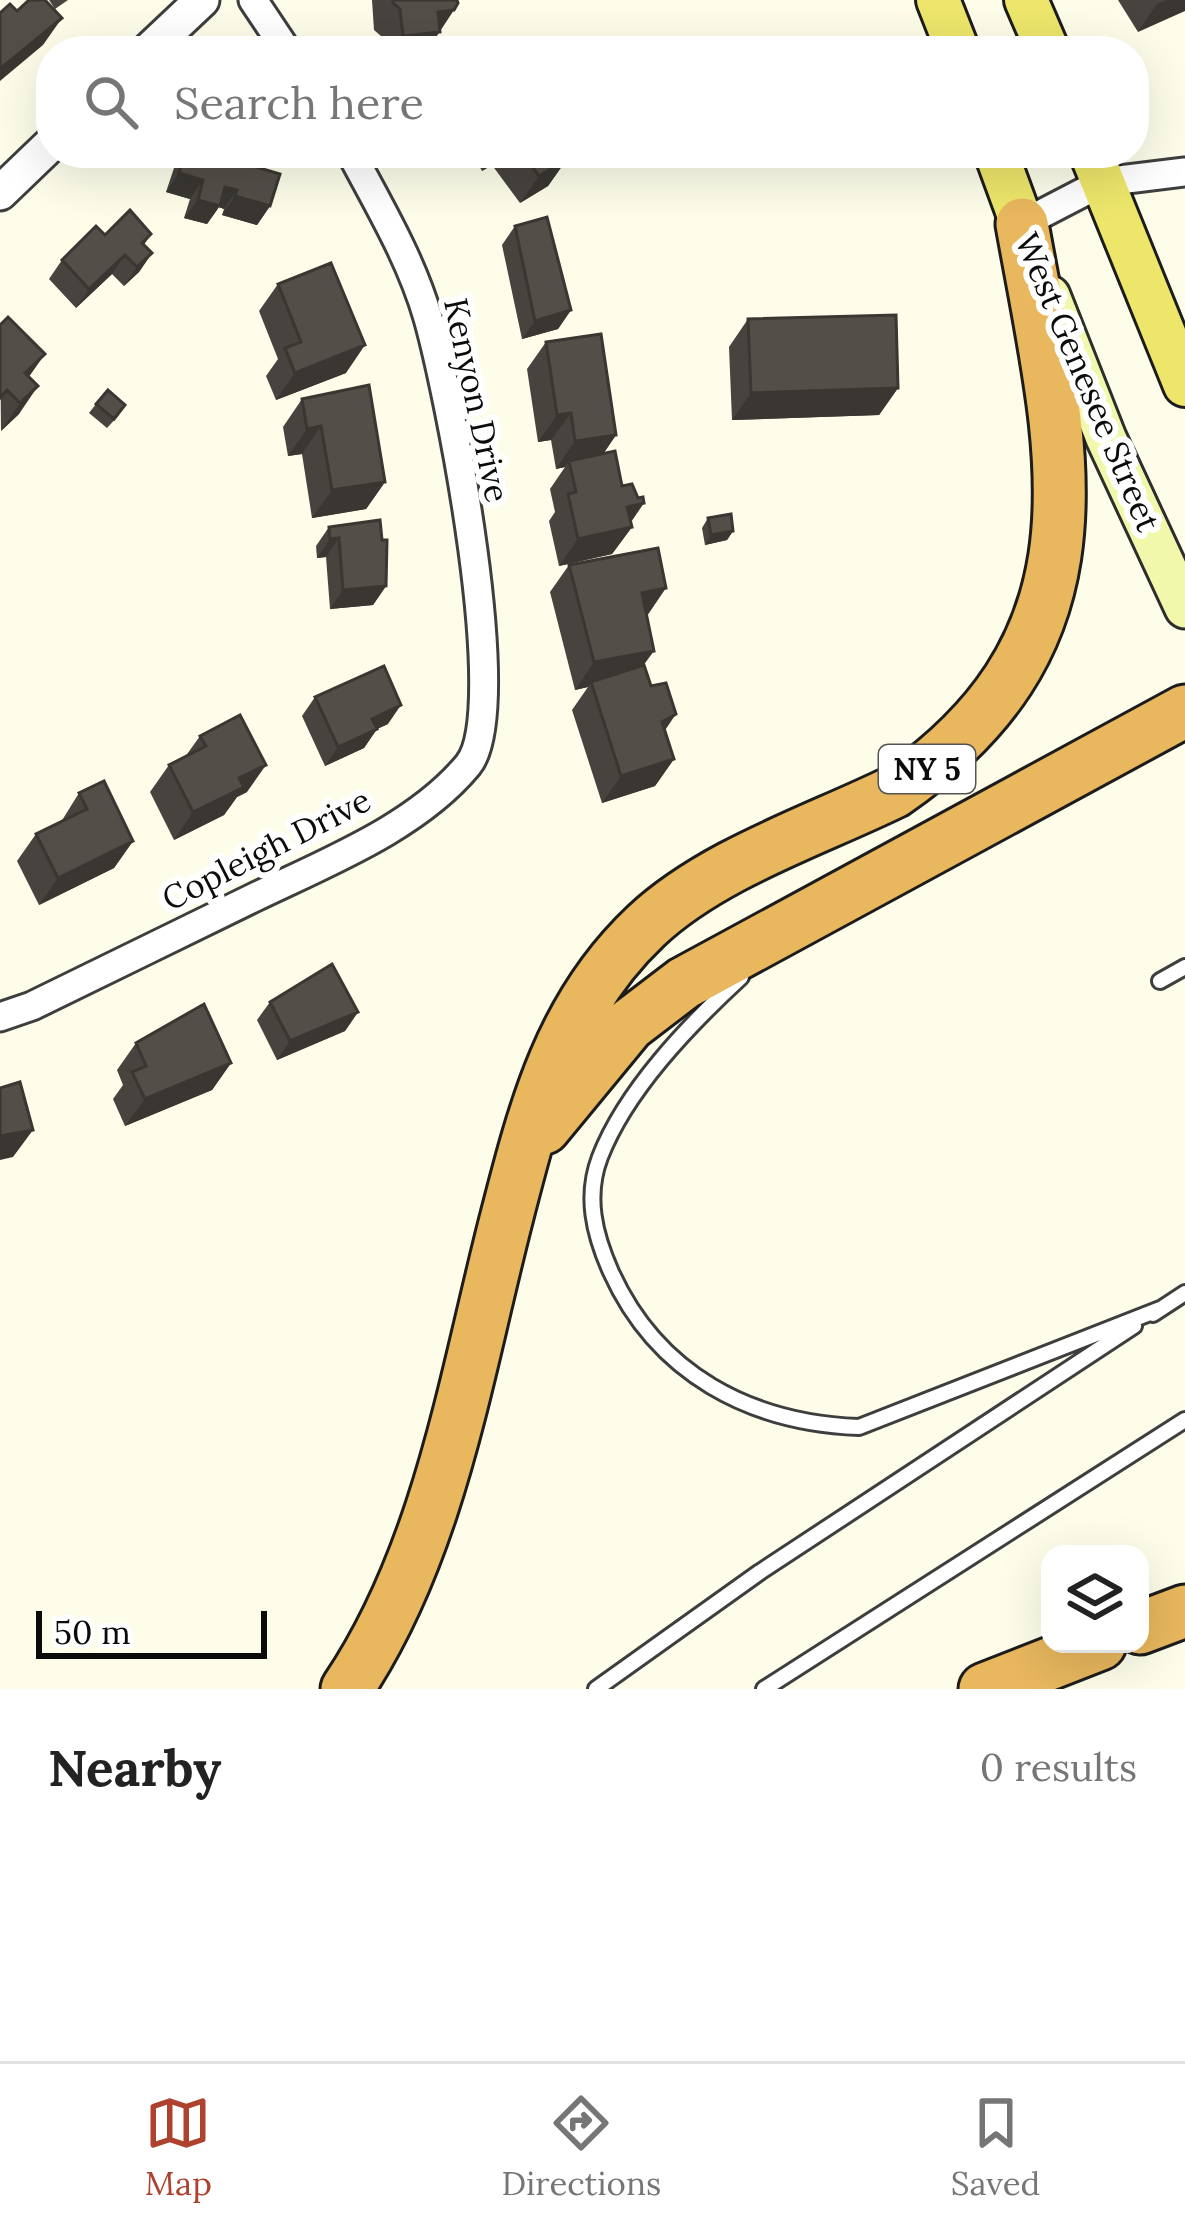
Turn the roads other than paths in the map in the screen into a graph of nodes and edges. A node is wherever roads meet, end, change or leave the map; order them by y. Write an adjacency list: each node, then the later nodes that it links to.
1 (202, 0): 5 (street)
2 (253, 0): 6 (street)
3 (938, 0): 7 (main road)
4 (1026, 0): 8 (main road)
5 (164, 36)
6 (276, 36)
7 (952, 36)
8 (1042, 36)
9 (36, 158): 14 (street)
10 (358, 168): 18 (street, Kenyon Drive)
11 (1001, 168): 15 (main road, West Genesee Street / NY 5)
12 (1096, 168): 13 (street); 15 (street); 16 (main road)
13 (1185, 172)
14 (0, 193)
15 (1022, 224): 17 (main road, West Genesee Street); 24 (highway, NY 5)
16 (1185, 385)
17 (1185, 608)
18 (485, 676): 23 (street, Copleigh Drive)
19 (1185, 711): 20 (highway)
20 (801, 920): 24 (highway); 26 (lane)
21 (1185, 967): 22 (lane)
22 (1160, 981)
23 (0, 1017)
24 (522, 1157): 31 (highway, NY 5)
25 (1185, 1293): 26 (lane)
26 (1160, 1310): 32 (lane)
27 (1185, 1420): 33 (lane)
28 (1185, 1611): 29 (highway)
29 (1149, 1625)
30 (1077, 1653): 34 (highway)
31 (347, 1689)
32 (596, 1689)
33 (764, 1689)
34 (985, 1689)

